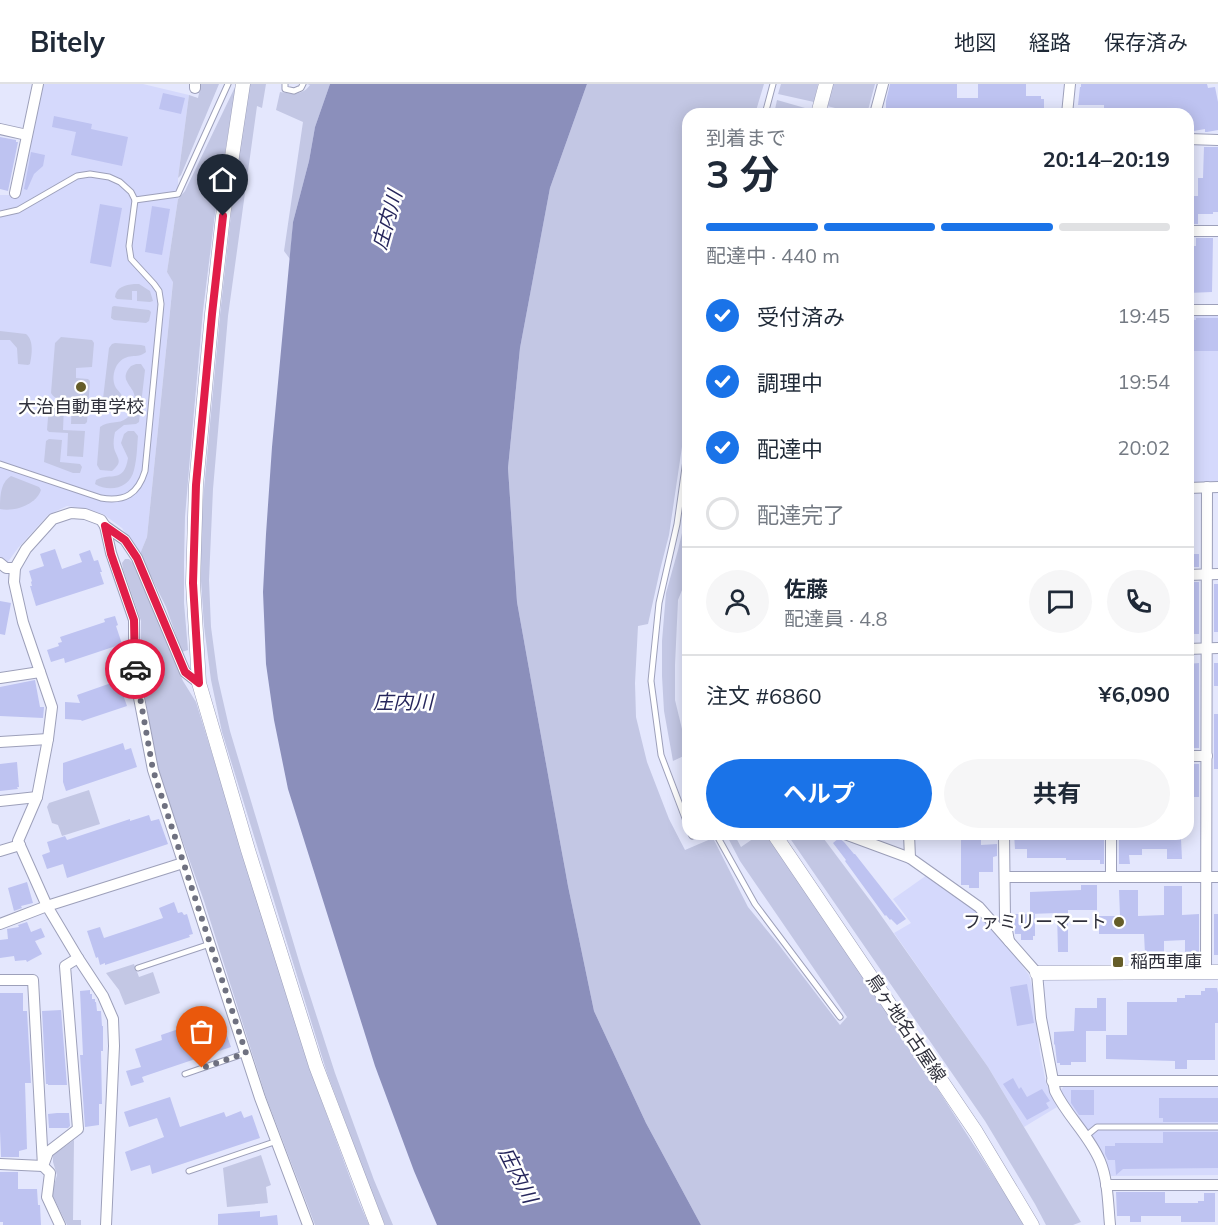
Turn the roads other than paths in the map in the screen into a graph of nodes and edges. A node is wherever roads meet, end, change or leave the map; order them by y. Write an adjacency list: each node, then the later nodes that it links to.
1 (38, 84): 15 (street)
2 (228, 84): 19 (lane)
3 (243, 84): 38 (street)
4 (285, 84): 5 (lane)
5 (303, 84)
6 (774, 84): 10 (lane)
7 (826, 84): 11 (street)
8 (883, 84): 12 (street)
9 (1070, 84): 13 (street)
10 (767, 108)
11 (820, 108)
12 (877, 108)
13 (1068, 108)
14 (0, 129): 15 (street)
15 (27, 135): 18 (street)
16 (1194, 139): 17 (street)
17 (1218, 141)
18 (15, 193)
19 (135, 200): 20 (lane); 25 (lane)
20 (0, 214)
21 (1194, 231): 22 (street)
22 (1218, 231)
23 (1194, 310): 24 (street)
24 (1218, 310)
25 (0, 464)
26 (1212, 487): 27 (street); 32 (street)
27 (1194, 488)
28 (682, 489): 47 (lane)
29 (105, 526): 31 (street); 38 (street); 57 (street)
30 (0, 563): 31 (street)
31 (15, 568): 36 (street)
32 (1212, 574): 33 (street); 34 (street)
33 (1194, 575)
34 (1212, 648): 35 (street); 39 (street)
35 (1194, 649)
36 (40, 672): 37 (street); 40 (street)
37 (0, 678)
38 (199, 683): 86 (street)
39 (1212, 731): 43 (street)
40 (48, 739): 41 (street); 44 (street)
41 (0, 742)
42 (1194, 756): 43 (street)
43 (1206, 756): 46 (street)
44 (37, 797): 45 (street); 54 (street)
45 (0, 801)
46 (1212, 808): 60 (street)
47 (682, 810)
48 (719, 840): 70 (lane)
49 (778, 840): 87 (street, 鳥ヶ地名古屋線)
50 (861, 840): 56 (street)
51 (909, 840): 56 (street)
52 (1004, 840): 58 (street)
53 (1111, 840): 59 (street)
54 (20, 845): 55 (street); 61 (street)
55 (0, 851)
56 (910, 858): 63 (street)
57 (183, 863): 61 (street); 64 (street)
58 (1005, 877): 59 (street); 63 (street)
59 (1110, 877): 60 (street)
60 (1212, 877): 67 (street)
61 (47, 906): 62 (street); 65 (street)
62 (0, 924)
63 (1009, 942): 68 (street)
64 (210, 944): 66 (lane); 71 (street)
65 (78, 958): 79 (street); 84 (street)
66 (138, 968)
67 (1212, 972): 68 (street)
68 (1037, 973): 73 (street)
69 (0, 980): 79 (street)
70 (840, 1017)
71 (246, 1053): 72 (lane); 77 (street)
72 (185, 1074)
73 (1053, 1081): 74 (street); 76 (street)
74 (1218, 1081)
75 (1218, 1127): 76 (lane)
76 (1086, 1136): 81 (street)
77 (277, 1141): 80 (lane); 85 (street)
78 (0, 1164): 79 (street)
79 (43, 1166): 83 (street)
80 (189, 1171)
81 (1106, 1185): 82 (street); 88 (street)
82 (1218, 1185)
83 (60, 1225)
84 (106, 1225)
85 (309, 1225)
86 (377, 1225)
87 (1032, 1225)
88 (1110, 1225)

